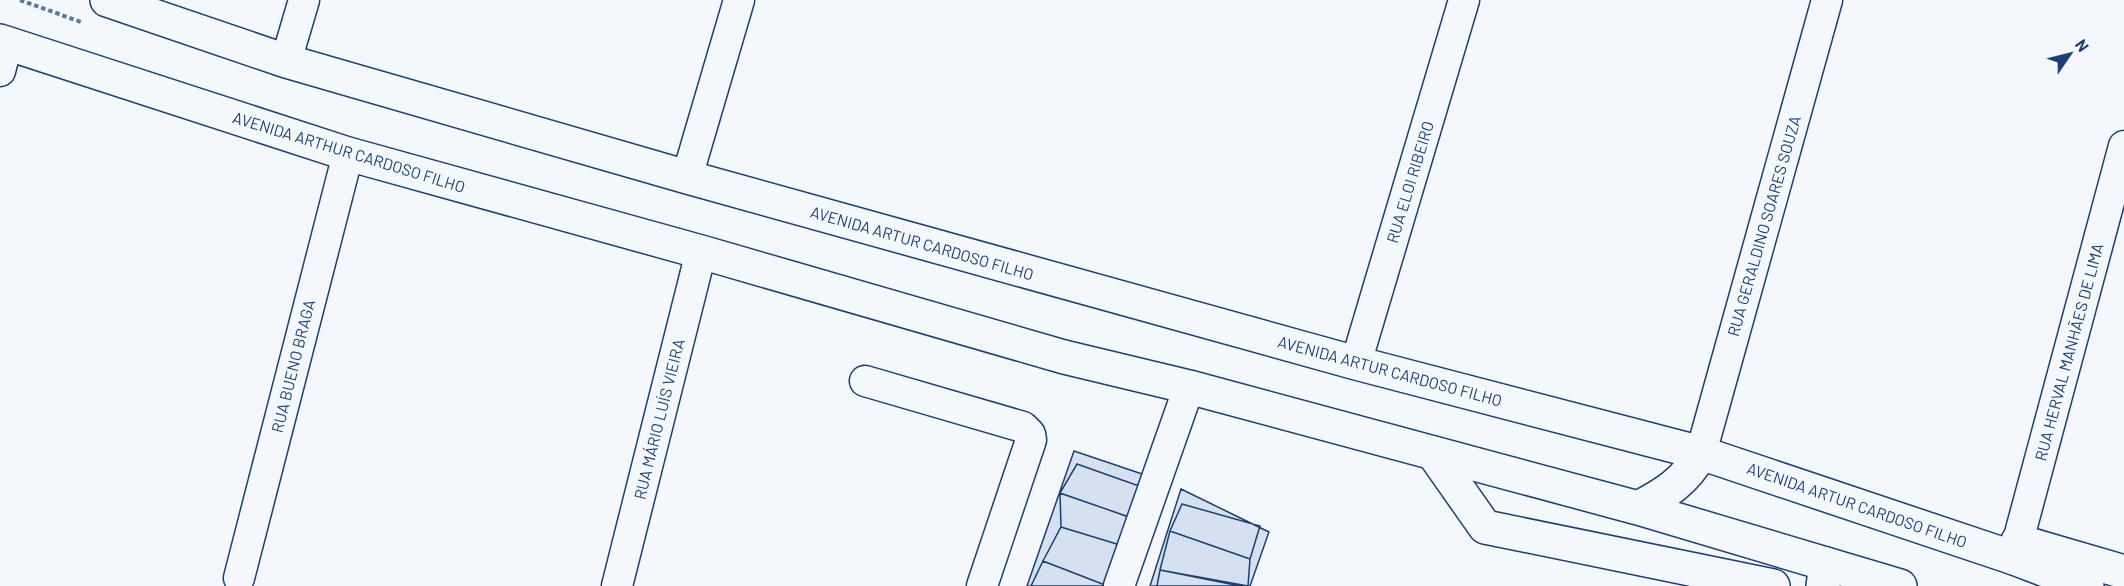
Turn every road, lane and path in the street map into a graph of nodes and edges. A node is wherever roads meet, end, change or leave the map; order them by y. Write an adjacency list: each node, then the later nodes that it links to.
1 (107, 0): 7 (main road)
2 (304, 0): 7 (street)
3 (739, 0): 10 (street)
4 (1464, 0): 12 (street, RUA ELOI RIBEIRO)
5 (1827, 0): 16 (street, RUA GERALDINO SOARES SOUZA)
6 (2, 52): 9 (main road, AVENIDA ARTHUR CARDOSO FILHO)
7 (286, 61): 10 (main road)
8 (2124, 146): 18 (street, RUA HERVAL MANHÃES DE LIMA)
9 (348, 154): 11 (main road, AVENIDA ARTHUR CARDOSO FILHO); 21 (street, RUA BUENO BRAGA)
10 (687, 177): 12 (main road, AVENIDA ARTUR CARDOSO FILHO)
11 (701, 252): 14 (main road); 22 (street, RUA MÁRIO LUÍS VIEIRA)
12 (1356, 363): 16 (main road, AVENIDA ARTUR CARDOSO FILHO)
13 (865, 381): 23 (street)
14 (1189, 387): 15 (main road); 24 (street)
15 (1433, 453): 17 (main road); 25 (main road)
16 (1701, 453): 17 (main road); 18 (main road, AVENIDA ARTUR CARDOSO FILHO)
17 (1638, 508): 20 (main road)
18 (2016, 550): 19 (main road); 27 (main road, AVENIDA ARTUR CARDOSO FILHO)
19 (2124, 572)
20 (1825, 575): 26 (main road)
21 (239, 578)
22 (617, 586)
23 (982, 586)
24 (1119, 586)
25 (1773, 586)
26 (1900, 586)
27 (2087, 586)

